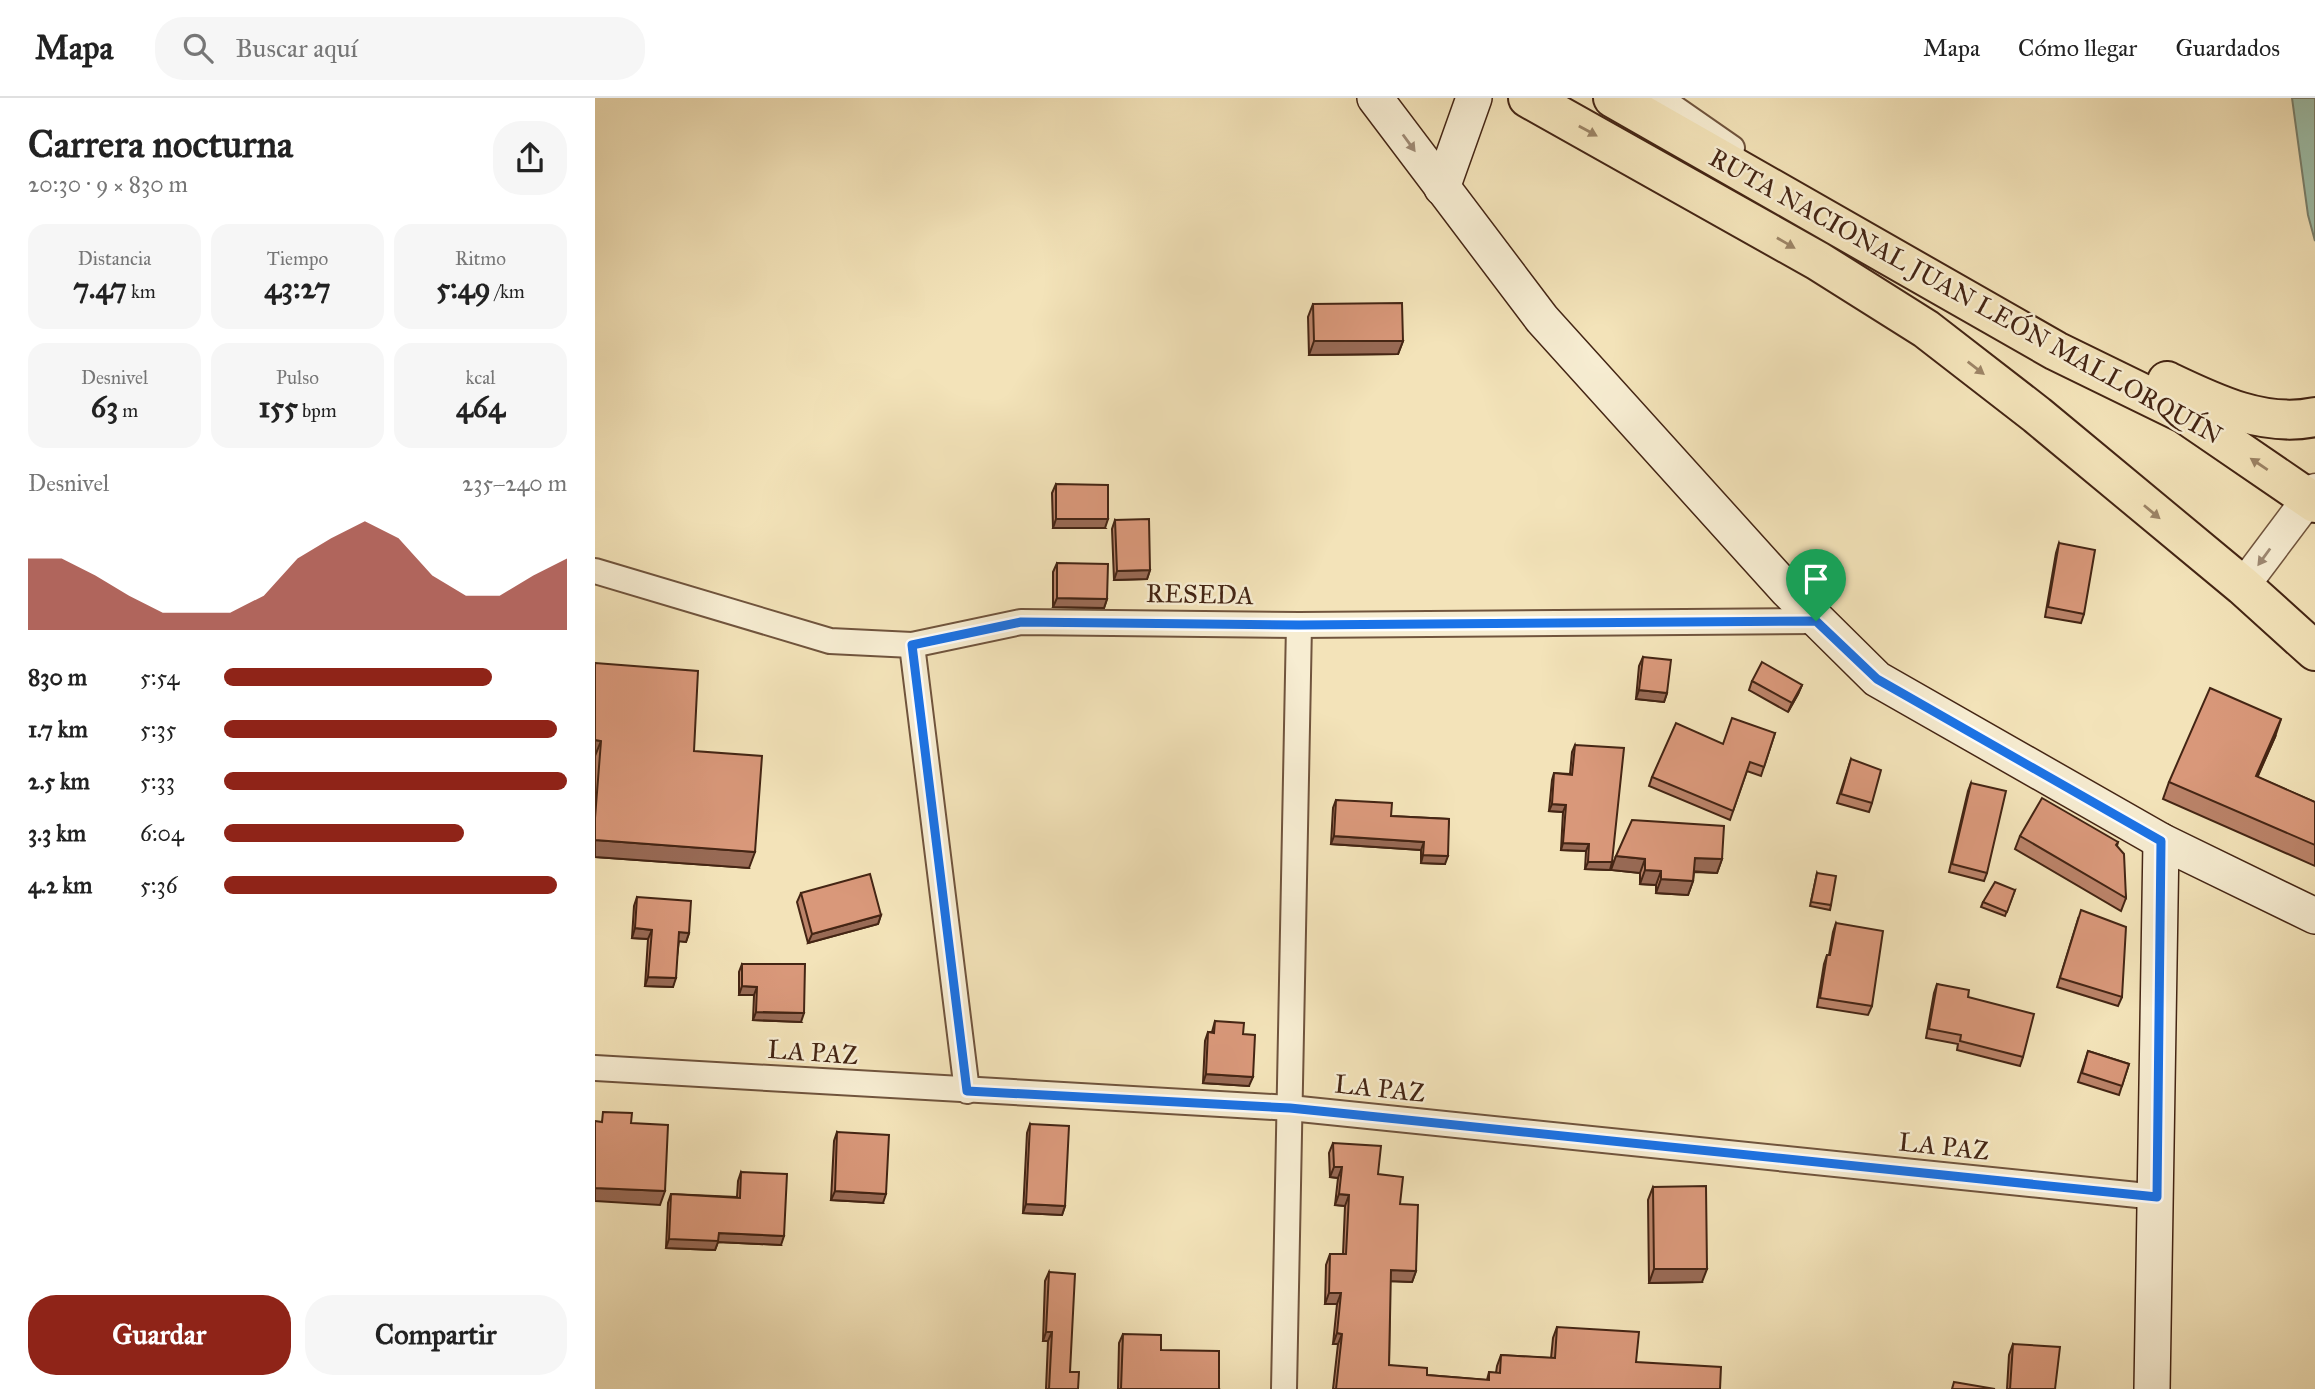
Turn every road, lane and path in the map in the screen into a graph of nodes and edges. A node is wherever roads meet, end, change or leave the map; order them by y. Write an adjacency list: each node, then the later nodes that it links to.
1 (1375, 98): 6 (main road, one-way to 6)
2 (1474, 98): 6 (main road)
3 (1528, 98): 12 (highway, RUTA NACIONAL JUAN LEÓN MALLORQUÍN, one-way to 12)
4 (1613, 98): 7 (highway, RUTA NACIONAL JUAN LEÓN MALLORQUÍN)
5 (1660, 98): 7 (street)
6 (1442, 188): 13 (main road)
7 (1825, 218): 8 (highway, RUTA NACIONAL JUAN LEÓN MALLORQUÍN)
8 (1990, 312): 9 (highway); 10 (highway, RUTA NACIONAL JUAN LEÓN MALLORQUÍN, one-way to 8)
9 (2315, 417)
10 (2313, 497): 12 (street, one-way to 12)
11 (595, 572): 15 (street, RESEDA)
12 (2243, 586): 16 (highway, RUTA NACIONAL JUAN LEÓN MALLORQUÍN)
13 (1816, 621): 14 (street, RESEDA); 17 (main road)
14 (1299, 625): 15 (street, RESEDA); 21 (street)
15 (912, 645): 20 (street)
16 (2315, 651)
17 (2161, 841): 18 (main road); 22 (main road)
18 (2315, 916)
19 (595, 1068): 20 (street, LA PAZ)
20 (967, 1091): 21 (street, LA PAZ)
21 (1290, 1108): 22 (street, LA PAZ); 23 (street)
22 (2157, 1197): 24 (main road)
23 (1284, 1389)
24 (2152, 1389)

